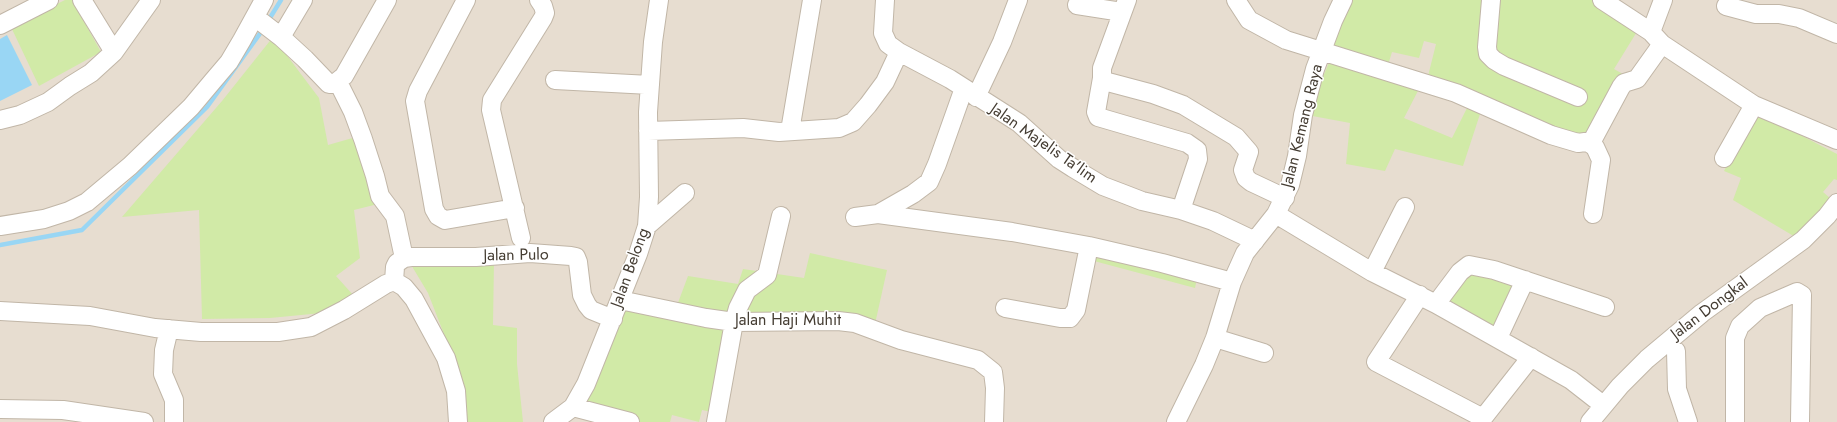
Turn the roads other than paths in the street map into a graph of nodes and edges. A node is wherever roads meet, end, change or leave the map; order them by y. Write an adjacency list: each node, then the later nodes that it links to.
1 (49, 0): 22 (street)
2 (82, 0): 26 (street)
3 (151, 0): 26 (street)
4 (264, 0): 21 (street)
5 (303, 0): 24 (street)
6 (387, 0): 31 (street)
7 (466, 0): 46 (street)
8 (539, 0): 46 (street)
9 (659, 0): 32 (street, Jalan Belong)
10 (812, 0): 38 (street)
11 (885, 0): 27 (street)
12 (1018, 0): 33 (street, Jalan Majelis Ta'lim)
13 (1236, 0): 28 (street)
14 (1343, 0): 28 (street, Jalan Kemang Raya)
15 (1491, 0): 34 (street)
16 (1602, 0): 25 (street)
17 (1663, 0): 25 (street)
18 (1077, 5): 19 (street)
19 (1124, 6): 29 (street)
20 (1726, 6): 23 (street)
21 (257, 18): 24 (street); 53 (street)
22 (0, 25)
23 (1837, 34)
24 (279, 35): 31 (street)
25 (1656, 38): 35 (street); 40 (street)
26 (114, 52): 36 (street)
27 (899, 52): 33 (street); 38 (street)
28 (1322, 52): 40 (street); 43 (street, Jalan Kemang Raya)
29 (1102, 78): 43 (street); 47 (street)
30 (555, 80): 32 (street)
31 (338, 82): 58 (street)
32 (650, 85): 37 (street, Jalan Belong)
33 (970, 93): 47 (street, Jalan Majelis Ta'lim); 48 (street)
34 (1578, 97)
35 (1754, 105): 39 (street); 41 (street)
36 (0, 120)
37 (648, 131): 38 (street); 54 (street, Jalan Belong)
38 (790, 131)
39 (1837, 140)
40 (1589, 142): 49 (street)
41 (1724, 158)
42 (685, 194): 54 (street)
43 (1285, 198): 56 (street, Jalan Kemang Raya)
44 (1837, 203): 77 (street, Jalan Dongkal)
45 (1405, 207): 59 (street)
46 (515, 208): 55 (street)
47 (1181, 210): 56 (street, Jalan Majelis Ta'lim)
48 (878, 214): 52 (street); 57 (street)
49 (1592, 214)
50 (781, 216): 70 (street)
51 (1279, 216): 59 (street)
52 (855, 217)
53 (0, 226)
54 (647, 226): 64 (street, Jalan Belong)
55 (521, 238)
56 (1255, 241): 62 (street, Jalan Kemang Raya)
57 (1089, 246): 62 (street); 67 (street)
58 (404, 258): 61 (street); 69 (street, Jalan Pulo)
59 (1372, 272): 63 (street)
60 (1525, 280): 65 (street); 66 (street); 73 (street)
61 (394, 281): 71 (street); 83 (street)
62 (1232, 282): 72 (street, Jalan Kemang Raya)
63 (1420, 295): 65 (street); 76 (street)
64 (620, 300): 69 (street, Jalan Belong); 70 (street, Jalan Haji Muhit)
65 (1436, 304): 73 (street)
66 (1606, 307)
67 (1005, 308)
68 (0, 311): 71 (street)
69 (613, 319): 78 (street, Jalan Belong)
70 (734, 322): 86 (street); 87 (street, Jalan Haji Muhit)
71 (169, 330): 82 (street)
72 (1215, 338): 75 (street); 88 (street, Jalan Kemang Raya)
73 (1498, 338): 76 (street)
74 (1676, 351): 90 (street)
75 (1264, 353)
76 (1531, 357): 77 (street)
77 (1603, 405): 89 (street, Jalan Dongkal)
78 (573, 407): 84 (street, Jalan Belong); 85 (street)
79 (0, 409): 80 (street)
80 (63, 416): 81 (street)
81 (144, 422)
82 (174, 422)
83 (458, 422)
84 (553, 422)
85 (630, 422)
86 (716, 422)
87 (994, 422)
88 (1176, 422)
89 (1590, 422)
90 (1688, 422)
91 (1735, 422): 92 (street)
92 (1800, 422)

